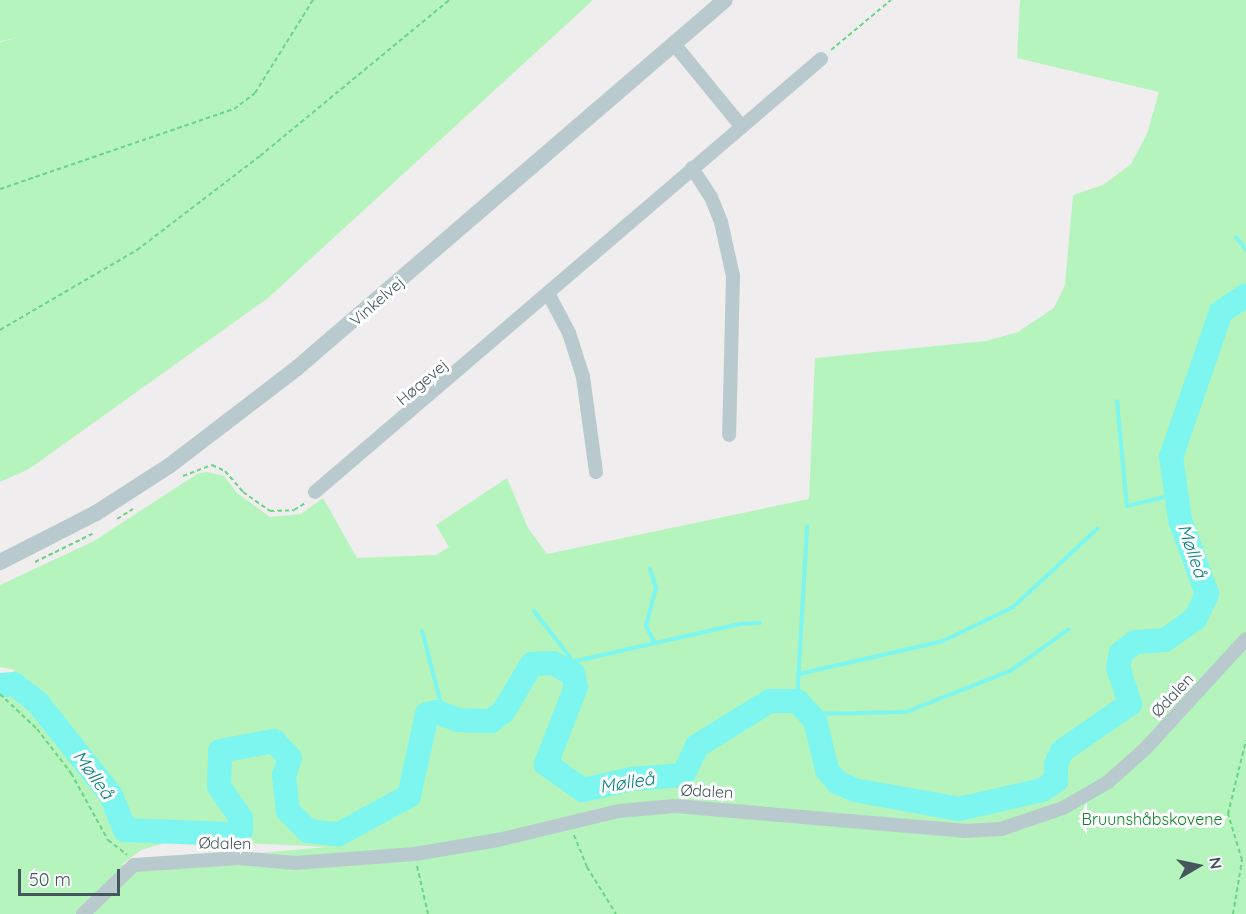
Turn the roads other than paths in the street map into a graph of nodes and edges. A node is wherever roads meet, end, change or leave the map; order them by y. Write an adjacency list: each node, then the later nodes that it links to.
1 (725, 0): 2 (street, Vinkelvej)
2 (674, 44): 4 (street); 10 (street, Vinkelvej)
3 (821, 59): 4 (street, Høgevej)
4 (742, 127): 5 (street, Høgevej)
5 (692, 168): 6 (street, Høgevej); 7 (street)
6 (549, 295): 8 (street); 9 (street, Høgevej)
7 (729, 435)
8 (596, 472)
9 (315, 492)
10 (0, 562)
11 (1246, 639): 12 (street, Ødalen)
12 (83, 914)

